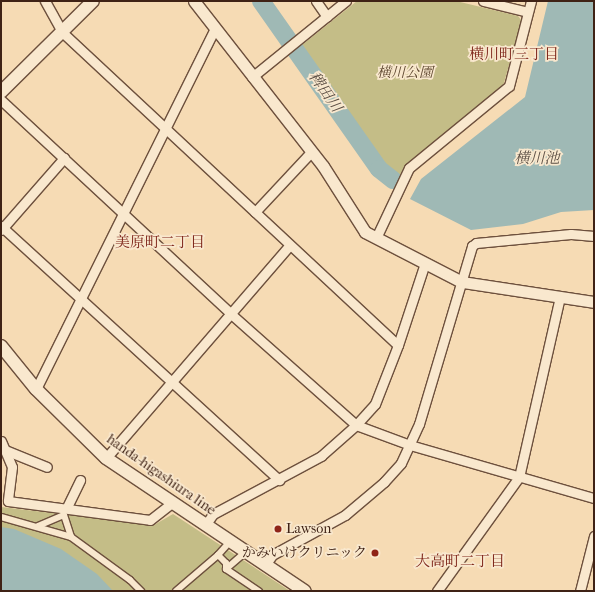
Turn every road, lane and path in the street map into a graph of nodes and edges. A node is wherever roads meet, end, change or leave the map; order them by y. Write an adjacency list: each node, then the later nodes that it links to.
1 (45, 1): 11 (street)
2 (93, 1): 11 (main road)
3 (194, 1): 10 (street)
4 (316, 1): 9 (street)
5 (346, 1): 9 (street)
6 (483, 1): 8 (street)
7 (531, 1): 8 (street)
8 (528, 12): 22 (street)
9 (327, 17): 12 (street)
10 (214, 30): 12 (street); 15 (street)
11 (62, 32): 13 (main road); 15 (street)
12 (252, 77): 16 (street)
13 (1, 92)
14 (1, 100): 17 (street)
15 (166, 129): 18 (street); 19 (street)
16 (312, 151): 18 (street); 22 (street)
17 (64, 158): 19 (street); 20 (street)
18 (254, 212): 23 (street)
19 (124, 215): 27 (street); 29 (street)
20 (2, 228): 27 (street)
21 (594, 236): 25 (street)
22 (376, 238): 24 (street)
23 (290, 245): 29 (street); 30 (street)
24 (425, 263): 25 (street); 30 (street)
25 (462, 282): 26 (street); 36 (street)
26 (560, 298): 28 (street); 40 (street)
27 (82, 299): 32 (street); 33 (street)
28 (594, 302)
29 (231, 314): 32 (street); 34 (street)
30 (398, 345): 34 (street)
31 (1, 346): 33 (main road, handa-higashiura line)
32 (174, 381): 38 (street); 42 (street)
33 (36, 389): 38 (main road, handa-higashiura line)
34 (356, 425): 36 (street); 42 (street)
35 (1, 441): 37 (street)
36 (410, 445): 40 (street); 55 (street)
37 (5, 450): 39 (street); 44 (street)
38 (106, 458): 45 (main road, handa-higashiura line)
39 (47, 467)
40 (519, 477): 43 (street); 61 (street)
41 (80, 480): 46 (street)
42 (279, 480): 48 (street)
43 (594, 498)
44 (4, 501): 46 (street)
45 (172, 502): 46 (street); 48 (main road, handa-higashiura line)
46 (66, 511): 49 (street); 51 (street)
47 (1, 517): 49 (street)
48 (206, 524): 55 (main road, handa-higashiura line)
49 (38, 526): 51 (street)
50 (594, 536): 62 (street)
51 (71, 537): 57 (street)
52 (226, 546): 53 (street)
53 (218, 556): 56 (street); 58 (street)
54 (241, 556): 56 (street)
55 (266, 564): 60 (main road, handa-higashiura line)
56 (226, 569): 59 (street)
57 (141, 591)
58 (176, 591)
59 (259, 591)
60 (306, 591)
61 (438, 591)
62 (580, 591)

